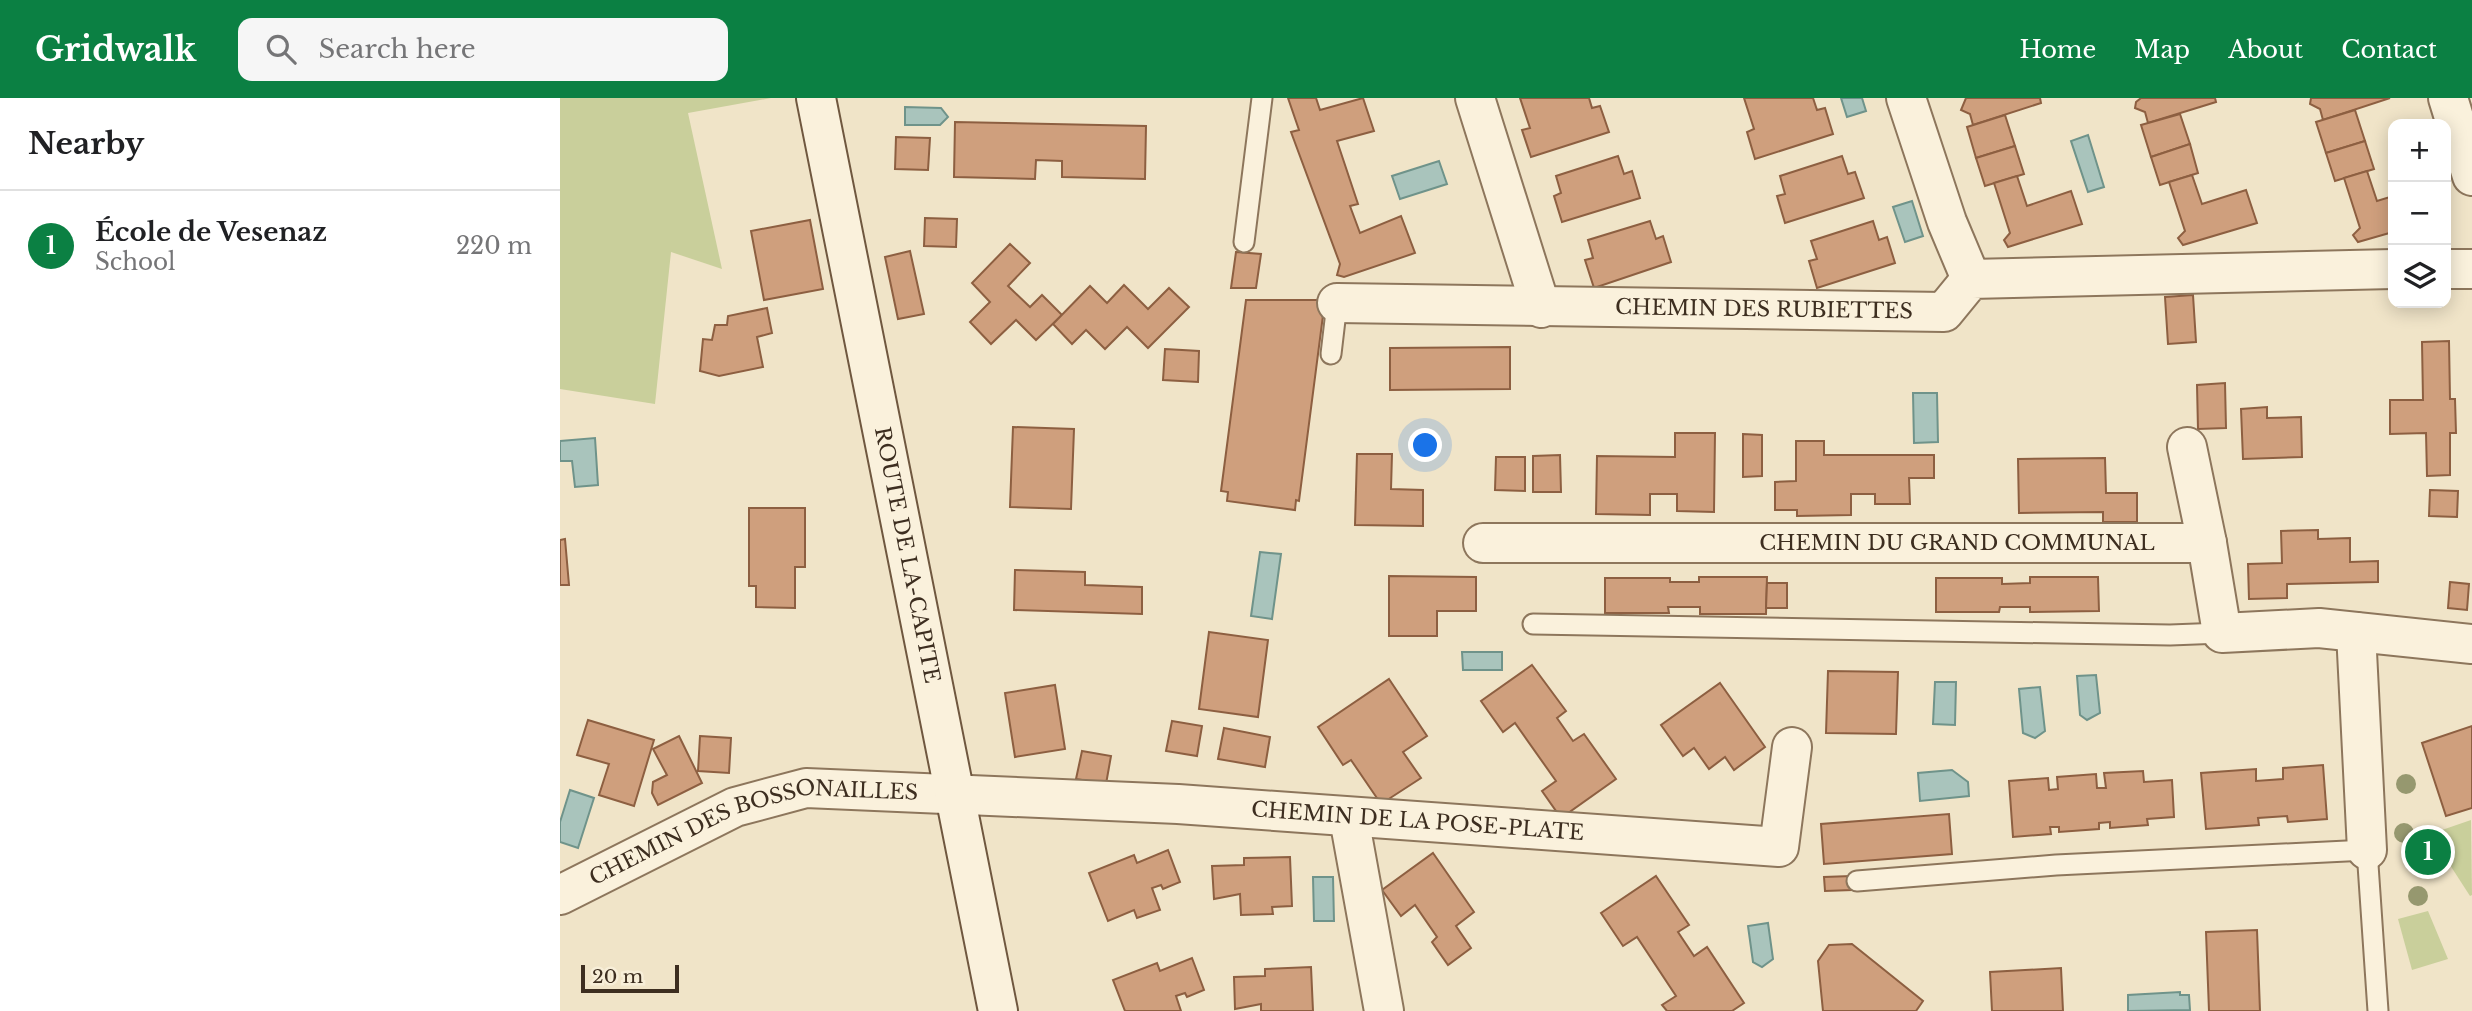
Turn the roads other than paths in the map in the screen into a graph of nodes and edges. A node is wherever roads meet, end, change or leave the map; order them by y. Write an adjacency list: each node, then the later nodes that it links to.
1 (816, 98): 23 (street, ROUTE DE LA-CAPITE)
2 (1262, 98): 7 (lane)
3 (1475, 98): 13 (street)
4 (1906, 98): 11 (street)
5 (2448, 98): 6 (street)
6 (2472, 176)
7 (1244, 242)
8 (2451, 269): 9 (street)
9 (2472, 269)
10 (2388, 270): 11 (street)
11 (1970, 279): 13 (street, CHEMIN DES RUBIETTES)
12 (1337, 303): 13 (street, CHEMIN DES RUBIETTES); 14 (lane)
13 (1541, 307)
14 (1331, 354)
15 (2187, 447): 17 (street)
16 (1483, 543): 17 (street, CHEMIN DU GRAND COMMUNAL)
17 (2207, 543): 19 (street)
18 (1533, 624): 19 (lane)
19 (2222, 632): 20 (street)
20 (2356, 632): 21 (street); 25 (street)
21 (2472, 644)
22 (1792, 747): 24 (street, CHEMIN DE LA POSE-PLATE)
23 (954, 793): 24 (street, CHEMIN DE LA POSE-PLATE); 27 (street, CHEMIN DES BOSSONAILLES); 28 (street, ROUTE DE LA-CAPITE)
24 (1349, 818): 29 (street)
25 (2367, 850): 26 (lane); 30 (lane)
26 (1857, 881)
27 (560, 895)
28 (998, 1011)
29 (1384, 1011)
30 (2378, 1011)

